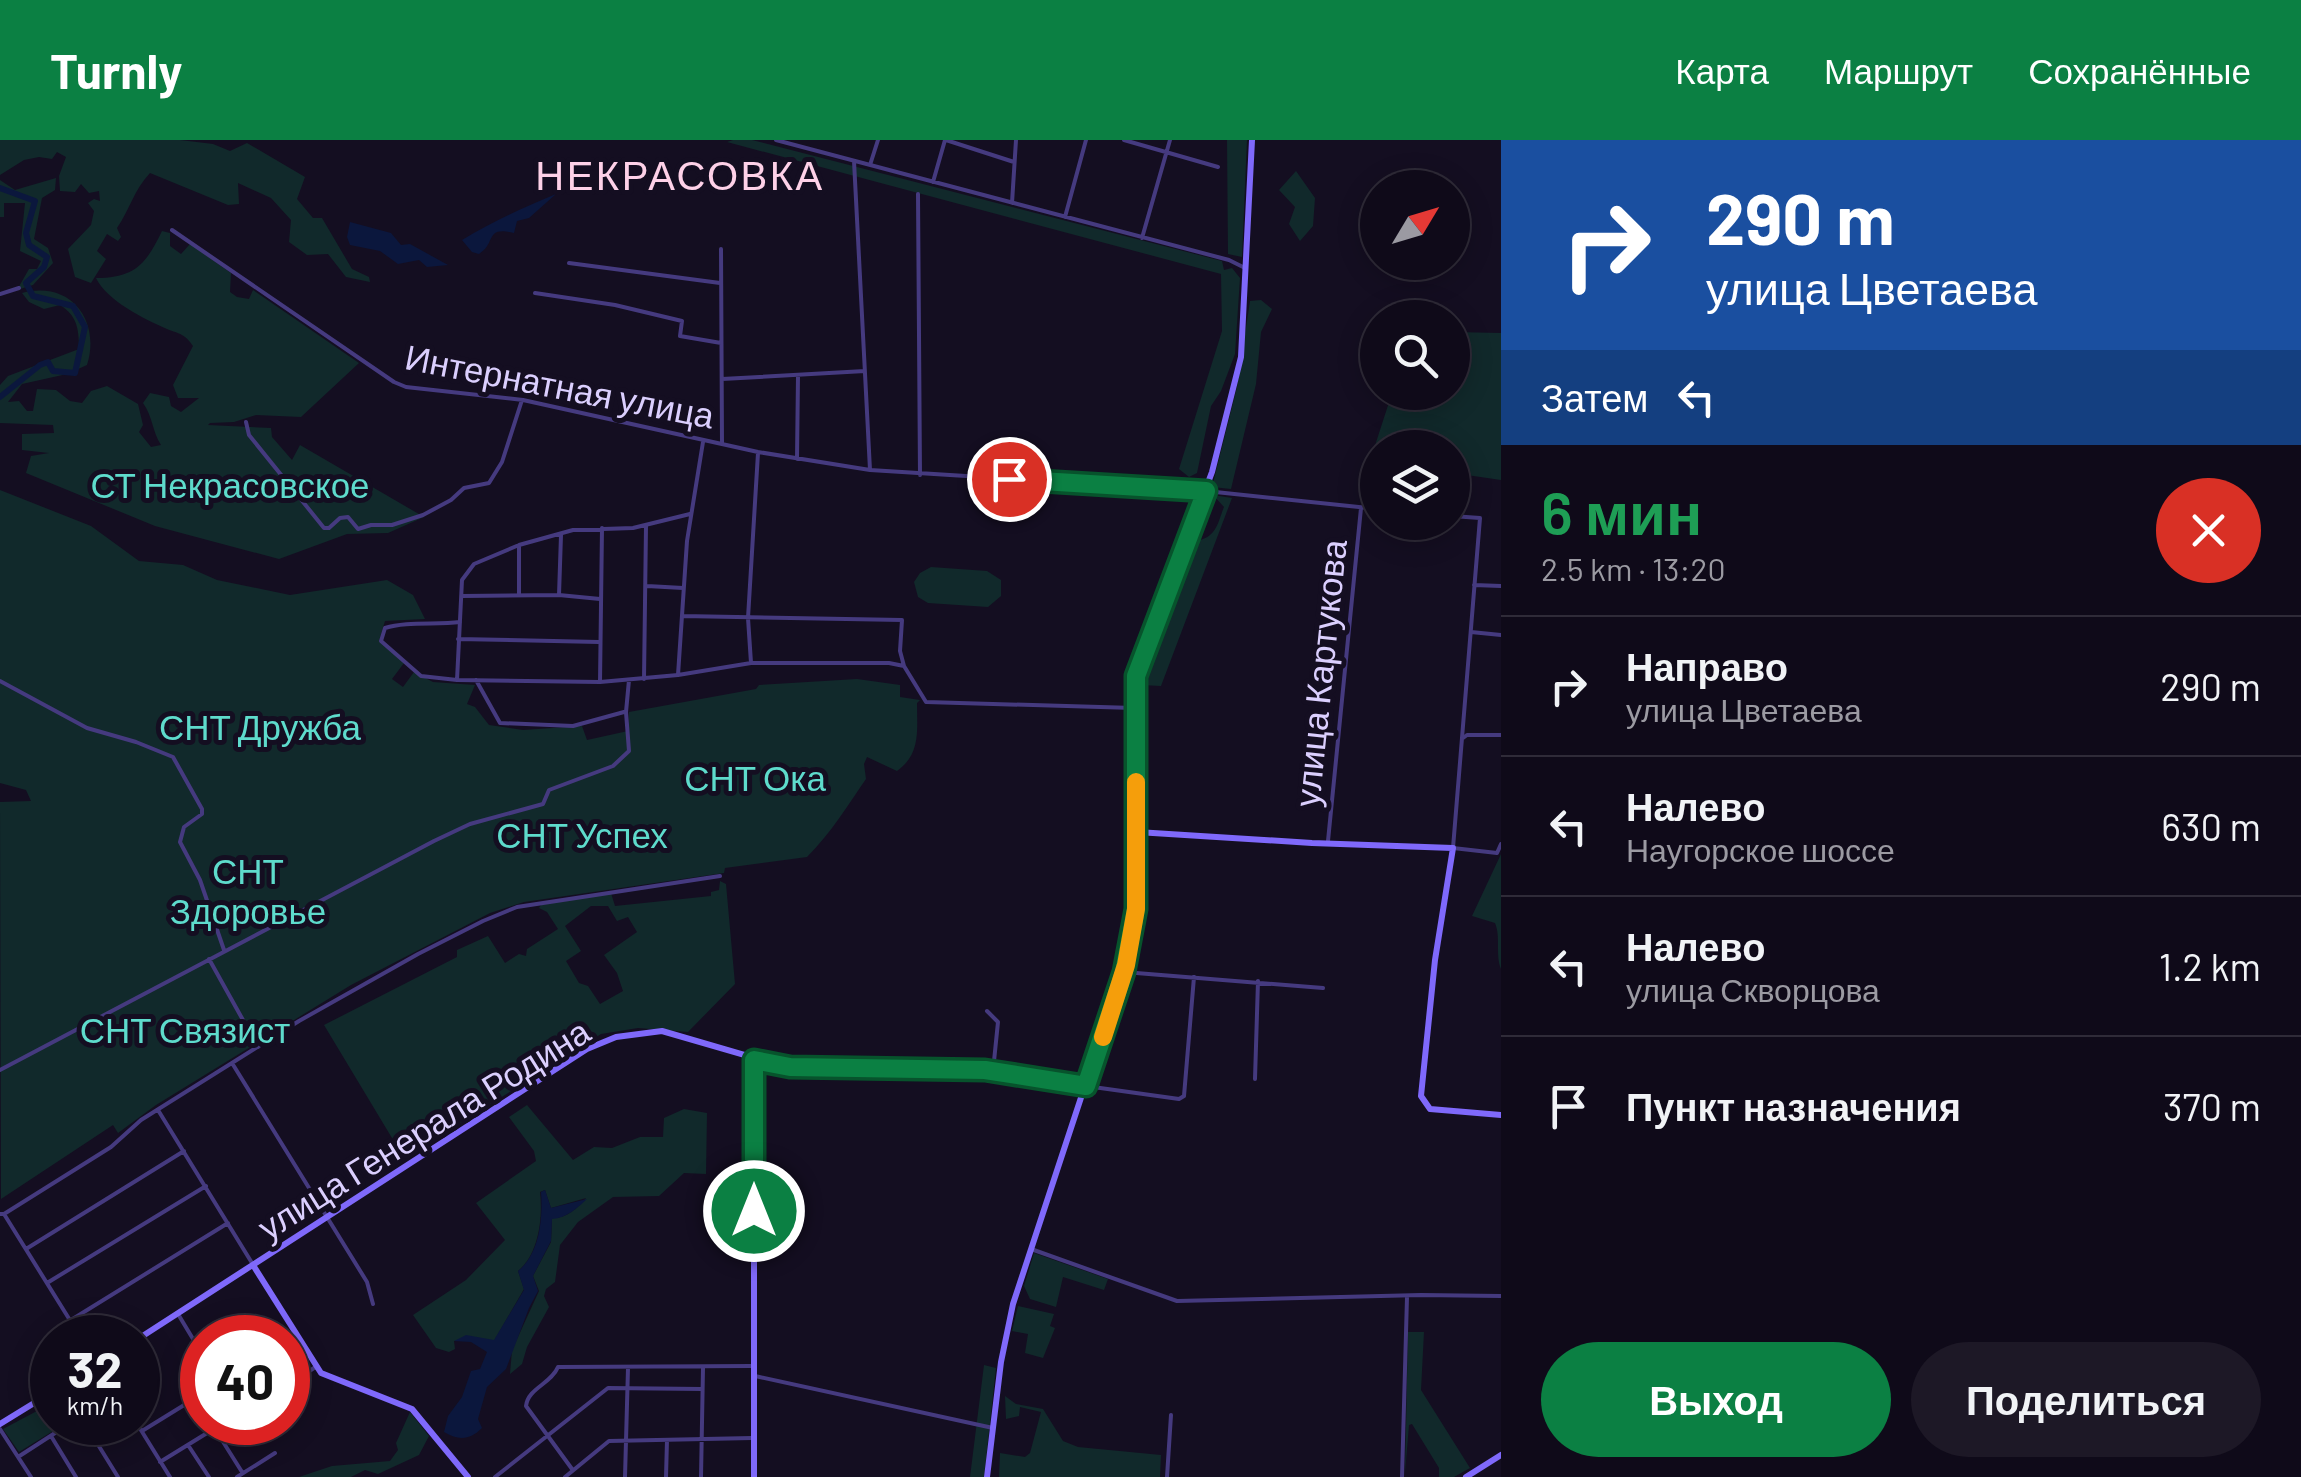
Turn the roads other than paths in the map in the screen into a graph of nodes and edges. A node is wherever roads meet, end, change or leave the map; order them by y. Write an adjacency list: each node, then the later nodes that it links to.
1 (776, 140): 10 (street)
2 (814, 140): 10 (street)
3 (878, 140): 14 (street)
4 (945, 140): 13 (street); 16 (street)
5 (1016, 140): 13 (street)
6 (1086, 140): 19 (street)
7 (1124, 140): 11 (street)
8 (1170, 140): 11 (street)
9 (1252, 140): 24 (main road)
10 (812, 150): 12 (street)
11 (1166, 152): 15 (street); 21 (street)
12 (854, 161): 14 (street); 30 (street)
13 (1014, 162): 18 (street)
14 (870, 165): 16 (street)
15 (1218, 167)
16 (933, 182): 18 (street)
17 (918, 194): 40 (street)
18 (1012, 203): 19 (street)
19 (1065, 217): 21 (street)
20 (172, 230): 33 (street, Интернатная улица)
21 (1142, 238): 24 (street)
22 (722, 249): 25 (street)
23 (569, 263): 25 (street)
24 (1247, 269): 41 (main road)
25 (720, 283): 29 (street)
26 (19, 288): 28 (street)
27 (535, 293): 29 (street)
28 (0, 294)
29 (721, 343): 32 (street)
30 (866, 371): 31 (street); 39 (street)
31 (798, 376): 32 (street); 38 (street)
32 (722, 379): 36 (street)
33 (522, 400): 34 (street); 35 (street, Интернатная улица)
34 (246, 422)
35 (703, 440): 36 (street, Интернатная улица); 43 (street)
36 (722, 444): 37 (street, Интернатная улица)
37 (758, 452): 38 (street, Интернатная улица); 59 (street)
38 (798, 460): 39 (street, Интернатная улица)
39 (870, 470): 40 (street, Интернатная улица)
40 (920, 474): 41 (street, Интернатная улица)
41 (1206, 491): 42 (street, Интернатная улица); 74 (main road)
42 (1360, 508)
43 (690, 514): 46 (street); 53 (street)
44 (1470, 517): 50 (street)
45 (1360, 518): 79 (street, улица Картукова)
46 (646, 526): 47 (street); 51 (street)
47 (602, 528): 48 (street); 57 (street)
48 (561, 534): 49 (street); 55 (street)
49 (518, 545): 54 (street); 56 (street)
50 (1474, 584): 52 (street); 61 (street)
51 (647, 586): 53 (street); 68 (street)
52 (1501, 586)
53 (684, 588): 58 (street)
54 (518, 595): 55 (street); 56 (street)
55 (559, 595): 57 (street)
56 (462, 596): 60 (street)
57 (600, 599): 64 (street)
58 (682, 616): 59 (street); 67 (street)
59 (748, 618): 65 (street); 66 (street)
60 (460, 622): 63 (street); 70 (street)
61 (1471, 632): 62 (street); 77 (street)
62 (1501, 635)
63 (458, 638): 64 (street); 70 (street)
64 (599, 642): 73 (street)
65 (751, 663): 66 (street); 67 (street)
66 (904, 666): 74 (street)
67 (678, 675): 68 (street)
68 (644, 679): 72 (street)
69 (0, 680): 83 (street)
70 (458, 680): 71 (street)
71 (476, 680): 73 (street); 75 (street)
72 (629, 680): 73 (street); 75 (street)
73 (600, 682)
74 (1134, 708): 78 (main road)
75 (626, 712): 83 (street)
76 (1501, 734): 77 (street)
77 (1463, 738): 81 (street)
78 (1137, 832): 79 (main road); 85 (main road)
79 (1328, 844): 81 (main road)
80 (1501, 844): 81 (street)
81 (1453, 848): 98 (main road)
82 (720, 876): 90 (street)
83 (224, 950): 84 (street)
84 (209, 959): 90 (street); 93 (street)
85 (1124, 972): 86 (street); 96 (main road)
86 (1194, 977): 87 (street); 96 (street)
87 (1258, 981): 88 (street); 95 (street)
88 (1323, 988)
89 (987, 1011): 94 (street)
90 (258, 1046): 92 (street)
91 (754, 1060): 94 (main road, улица Генерала Родина); 102 (main road, улица Генерала Родина); 119 (main road)
92 (232, 1063): 97 (street); 102 (street)
93 (0, 1070)
94 (994, 1071): 96 (main road, улица Генерала Родина)
95 (1255, 1079)
96 (1086, 1086): 105 (main road)
97 (158, 1110): 99 (street); 101 (street)
98 (1501, 1116)
99 (184, 1151): 100 (street); 104 (street)
100 (206, 1186): 103 (street); 107 (street)
101 (2, 1214): 104 (street)
102 (324, 1217): 106 (main road, улица Генерала Родина); 110 (street)
103 (228, 1223): 106 (street); 113 (street)
104 (26, 1250): 107 (street)
105 (1031, 1250): 108 (street); 129 (main road)
106 (254, 1265): 111 (main road, улица Генерала Родина); 114 (main road)
107 (47, 1283): 112 (street)
108 (1407, 1296): 109 (street); 161 (street)
109 (1501, 1296)
110 (373, 1302)
111 (178, 1314): 115 (street); 116 (main road, улица Генерала Родина)
112 (67, 1315)
113 (78, 1315)
114 (284, 1315)
115 (180, 1317)
116 (160, 1325)
117 (310, 1355): 118 (main road)
118 (317, 1366): 122 (street); 153 (main road)
119 (752, 1366): 121 (street); 123 (main road)
120 (628, 1368): 121 (street); 124 (street); 130 (street)
121 (704, 1368): 125 (street)
122 (310, 1371)
123 (754, 1376): 129 (street); 131 (main road)
124 (628, 1389): 125 (street); 130 (street); 132 (street)
125 (702, 1389): 133 (street)
126 (30, 1407): 128 (main road)
127 (1170, 1415): 160 (street)
128 (0, 1427): 142 (street)
129 (993, 1428): 159 (main road)
130 (548, 1434): 146 (street); 154 (street)
131 (755, 1438): 133 (street); 158 (main road)
132 (626, 1439): 134 (street); 146 (street); 155 (street)
133 (701, 1439): 134 (street); 157 (street)
134 (667, 1440): 156 (street)
135 (36, 1445): 142 (street)
136 (56, 1445): 149 (street)
137 (98, 1445): 150 (street)
138 (150, 1445): 144 (street)
139 (188, 1445): 144 (street); 152 (street)
140 (224, 1445): 145 (street)
141 (275, 1452): 145 (street)
142 (18, 1456): 148 (street)
143 (1501, 1456): 147 (main road)
144 (160, 1462): 151 (street)
145 (239, 1474)
146 (569, 1474)
147 (1470, 1476)
148 (32, 1477)
149 (76, 1477)
150 (118, 1477)
151 (170, 1477)
152 (209, 1477)
153 (468, 1477)
154 (495, 1477)
155 (626, 1477)
156 (666, 1477)
157 (701, 1477)
158 (754, 1477)
159 (987, 1477)
160 (1167, 1477)
161 (1402, 1477)

